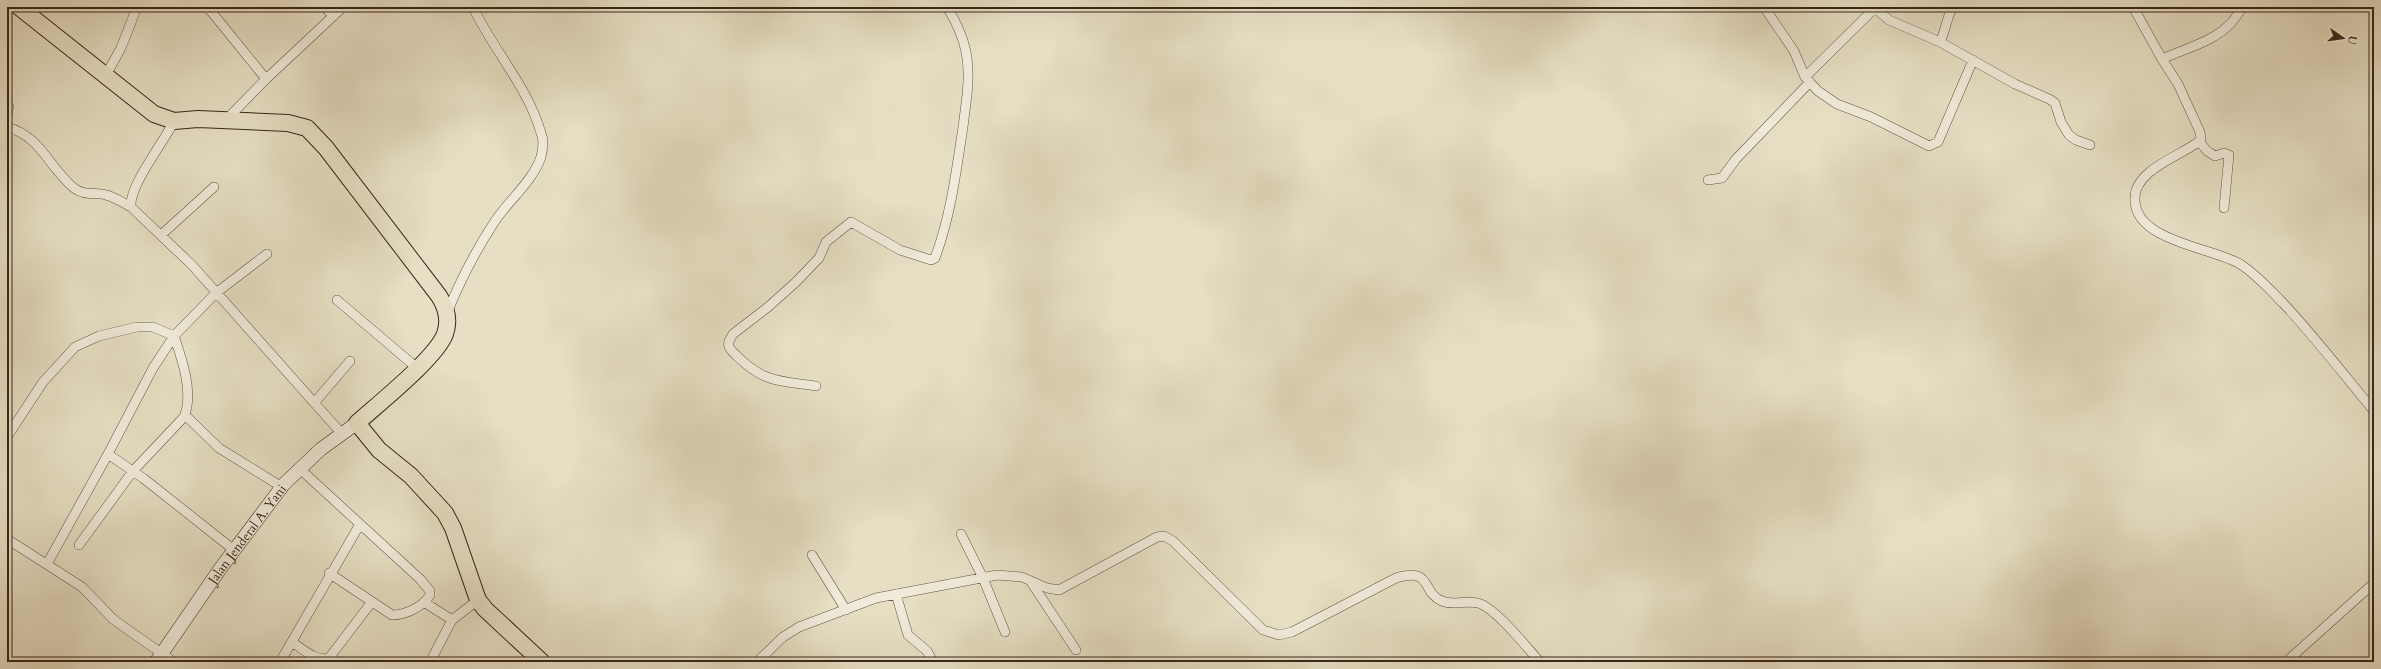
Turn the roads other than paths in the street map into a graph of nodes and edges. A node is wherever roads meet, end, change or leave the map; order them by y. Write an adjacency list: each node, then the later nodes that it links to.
1 (19, 7): 17 (highway)
2 (137, 7): 17 (street)
3 (203, 7): 18 (street)
4 (324, 7): 13 (street)
5 (343, 7): 13 (street)
6 (473, 7): 35 (street)
7 (947, 7): 39 (street)
8 (1764, 7): 19 (street)
9 (1875, 7): 14 (street); 19 (street)
10 (1953, 7): 14 (street)
11 (2133, 7): 15 (street)
12 (2243, 7): 15 (street)
13 (334, 16): 18 (street)
14 (1940, 42): 16 (street)
15 (2162, 59): 25 (street)
16 (1972, 60): 19 (street); 26 (street)
17 (106, 75): 20 (highway)
18 (266, 79): 22 (street)
19 (1807, 80): 27 (street)
20 (143, 104): 21 (highway); 23 (highway)
21 (198, 119): 22 (highway); 23 (highway)
22 (226, 120): 35 (highway)
23 (174, 121): 29 (street)
24 (7, 126): 29 (street)
25 (2200, 141): 30 (street); 41 (street)
26 (2090, 145)
27 (1708, 180)
28 (214, 187): 31 (street)
29 (131, 207): 31 (street)
30 (2224, 208)
31 (161, 234): 33 (street)
32 (266, 254): 33 (street)
33 (216, 293): 36 (street); 40 (street)
34 (338, 300): 38 (street)
35 (447, 314): 38 (highway)
36 (174, 336): 42 (street); 45 (street); 46 (street)
37 (350, 361): 40 (street)
38 (422, 364): 43 (highway)
39 (816, 386)
40 (315, 402): 44 (street)
41 (2374, 412)
42 (185, 415): 48 (street); 49 (street)
43 (357, 423): 44 (main road, Jalan Jenderal A. Yani); 62 (highway)
44 (342, 434): 47 (main road, Jalan Jenderal A. Yani)
45 (7, 437)
46 (108, 454): 48 (street); 56 (street)
47 (299, 468): 49 (main road, Jalan Jenderal A. Yani); 50 (street)
48 (133, 471): 53 (street); 54 (street)
49 (282, 488): 54 (main road, Jalan Jenderal A. Yani)
50 (360, 524): 57 (street); 63 (street)
51 (961, 534): 58 (street)
52 (7, 539): 56 (street)
53 (79, 545)
54 (234, 550): 70 (main road, Jalan Jenderal A. Yani)
55 (812, 556): 65 (street)
56 (47, 564): 70 (street)
57 (329, 573): 64 (street); 68 (street)
58 (983, 578): 59 (street); 61 (street); 67 (street)
59 (1031, 581): 69 (street); 77 (street)
60 (2374, 583): 78 (street)
61 (896, 594): 65 (street); 76 (street)
62 (478, 600): 66 (street); 74 (highway)
63 (424, 602): 64 (street); 66 (street)
64 (372, 603): 68 (street)
65 (846, 610): 75 (street)
66 (452, 620): 73 (street)
67 (1005, 632)
68 (292, 642): 72 (street)
69 (1076, 650)
70 (159, 658): 71 (street)
71 (174, 662)
72 (280, 662)
73 (430, 662)
74 (542, 662)
75 (757, 662)
76 (933, 662)
77 (1540, 662)
78 (2286, 662)

